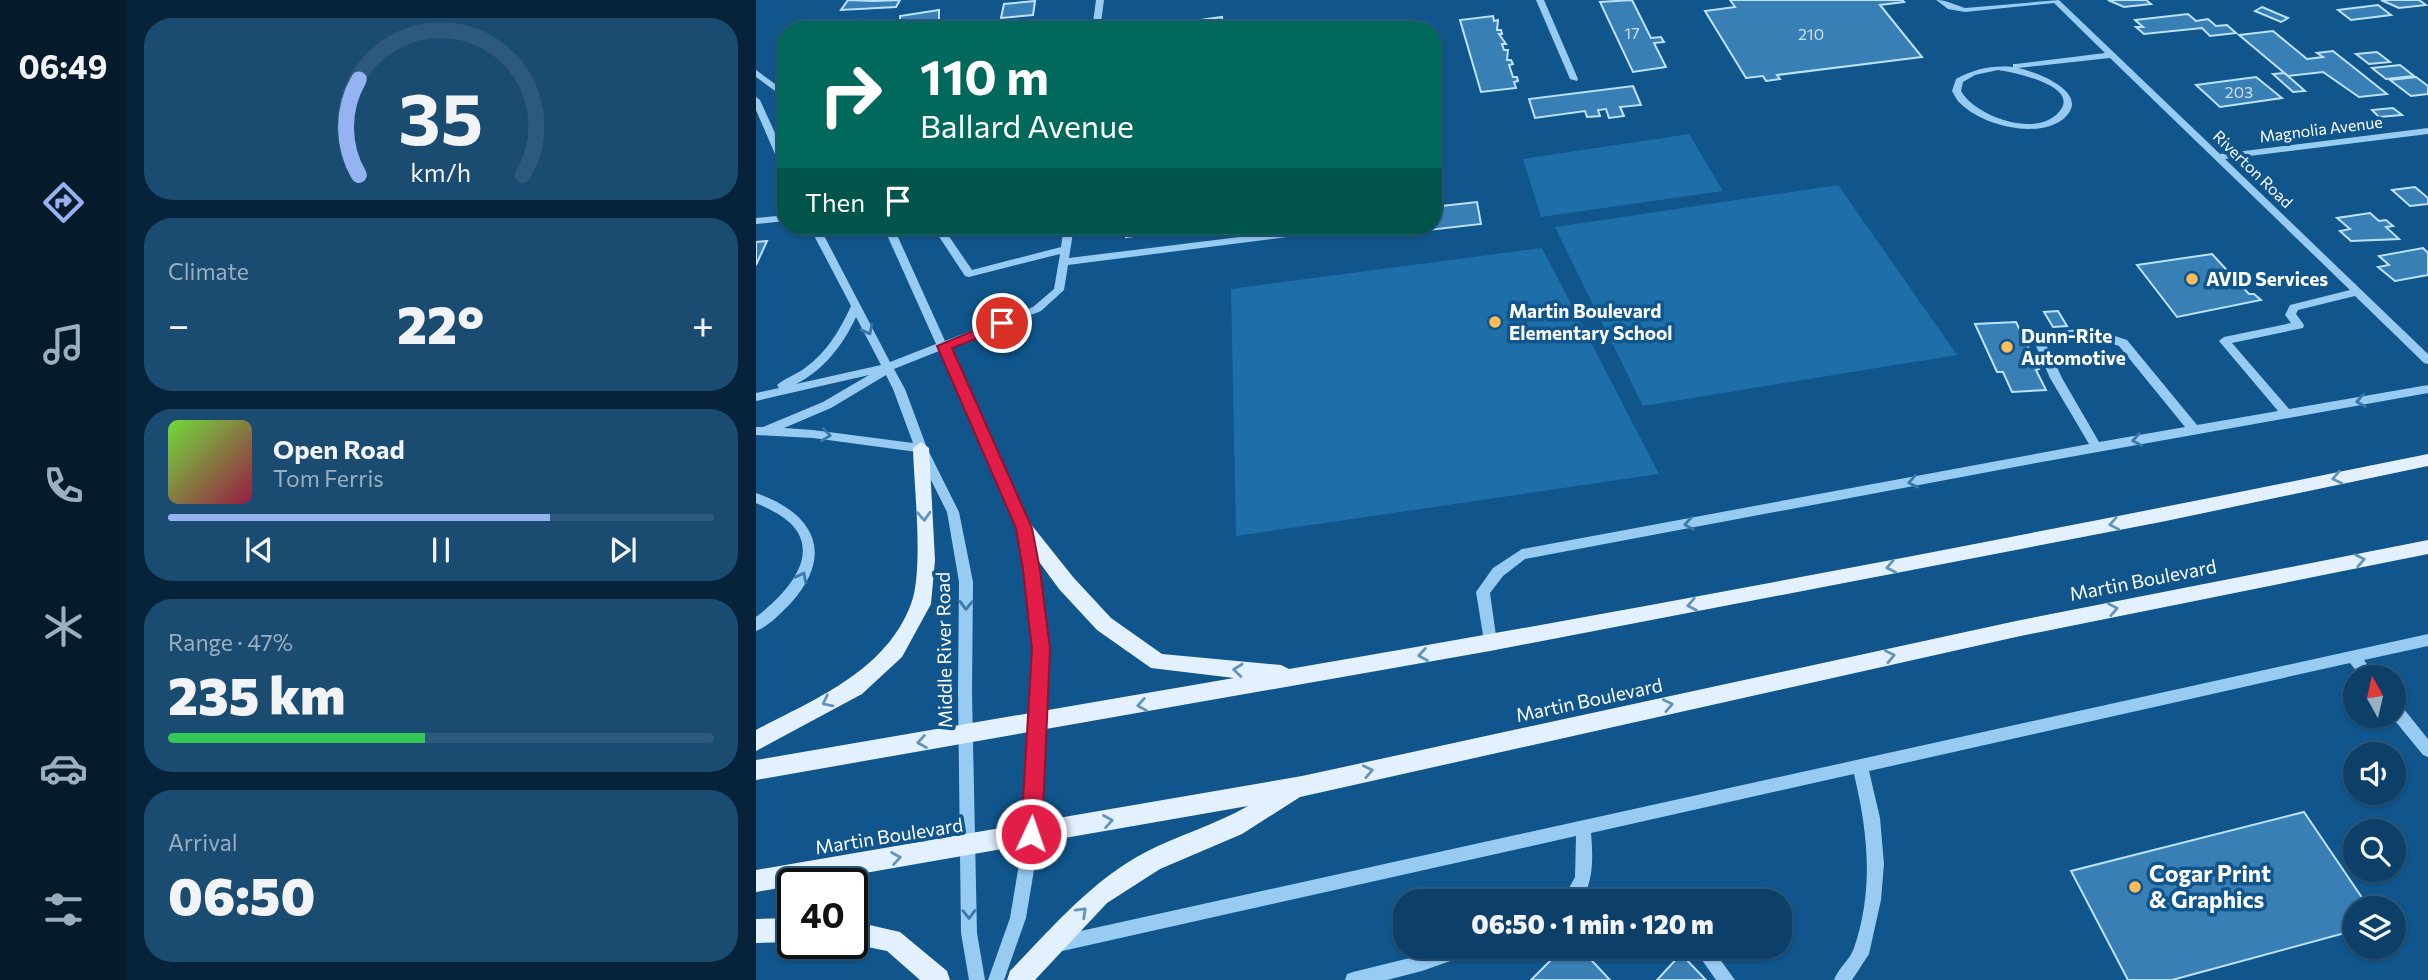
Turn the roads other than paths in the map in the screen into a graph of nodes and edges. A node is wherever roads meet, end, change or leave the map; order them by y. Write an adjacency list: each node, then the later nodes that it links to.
1 (1100, 0): 5 (street)
2 (1540, 0): 9 (street)
3 (1940, 0): 4 (street)
4 (2056, 0): 6 (street, Riverton Road)
5 (1097, 21)
6 (2112, 55): 7 (street); 14 (street, Riverton Road)
7 (1998, 68): 7 (street)
8 (756, 73): 10 (street)
9 (1574, 79)
10 (777, 89)
11 (756, 100): 13 (street)
12 (2428, 131): 14 (street, Magnolia Avenue)
13 (777, 148)
14 (2218, 158): 24 (street, Riverton Road)
15 (777, 219): 16 (street)
16 (756, 221)
17 (819, 235): 25 (street, Middle River Road)
18 (892, 235): 26 (street)
19 (943, 235): 22 (street)
20 (1068, 235): 22 (street)
21 (1278, 235): 23 (street)
22 (1066, 249): 23 (street)
23 (1064, 262): 26 (street)
24 (2357, 292): 27 (street, Riverton Road); 31 (street)
25 (856, 306): 28 (street, Middle River Road, one-way to 28); 30 (street)
26 (944, 346): 28 (street); 38 (street)
27 (2428, 360)
28 (888, 368): 30 (street); 33 (street); 35 (street, Middle River Road)
29 (2428, 389): 31 (street, one-way to 31)
30 (756, 396)
31 (2287, 414): 32 (street)
32 (2194, 430): 34 (street, one-way to 34); 34 (street)
33 (757, 432): 35 (street, one-way to 35)
34 (2096, 447): 42 (street, one-way to 42)
35 (921, 448): 48 (street, Middle River Road, one-way to 48); 49 (main road, one-way to 49)
36 (2428, 460): 42 (main road, one-way to 42)
37 (756, 498): 40 (street, one-way to 37)
38 (1024, 528): 45 (main road, one-way to 38); 46 (street)
39 (2428, 547): 53 (main road, Martin Boulevard, one-way to 39)
40 (756, 625)
41 (2428, 640): 43 (street)
42 (1490, 643): 45 (main road, one-way to 45)
43 (2353, 657): 44 (street); 51 (street)
44 (2359, 665)
45 (1306, 677): 46 (main road, one-way to 46)
46 (1038, 722): 48 (main road); 55 (street)
47 (2406, 723): 50 (street)
48 (967, 736): 52 (main road, one-way to 52); 56 (street, Middle River Road)
49 (756, 741)
50 (2428, 750)
51 (1860, 766): 54 (street); 71 (street)
52 (756, 770)
53 (1302, 786): 55 (main road, Martin Boulevard, one-way to 53); 62 (main road, one-way to 53)
54 (1583, 827): 58 (street); 62 (street)
55 (1031, 834): 56 (main road, Martin Boulevard); 67 (street)
56 (968, 847): 57 (main road, Martin Boulevard, one-way to 56); 66 (street, Middle River Road, one-way to 66)
57 (756, 881)
58 (1579, 889)
59 (777, 930): 60 (main road)
60 (756, 931)
61 (868, 936): 65 (main road)
62 (1051, 945): 68 (main road)
63 (1433, 959): 69 (street)
64 (1710, 959): 70 (street)
65 (938, 980)
66 (976, 980)
67 (996, 980)
68 (1018, 980)
69 (1353, 980)
70 (1727, 980)
71 (1842, 980)

